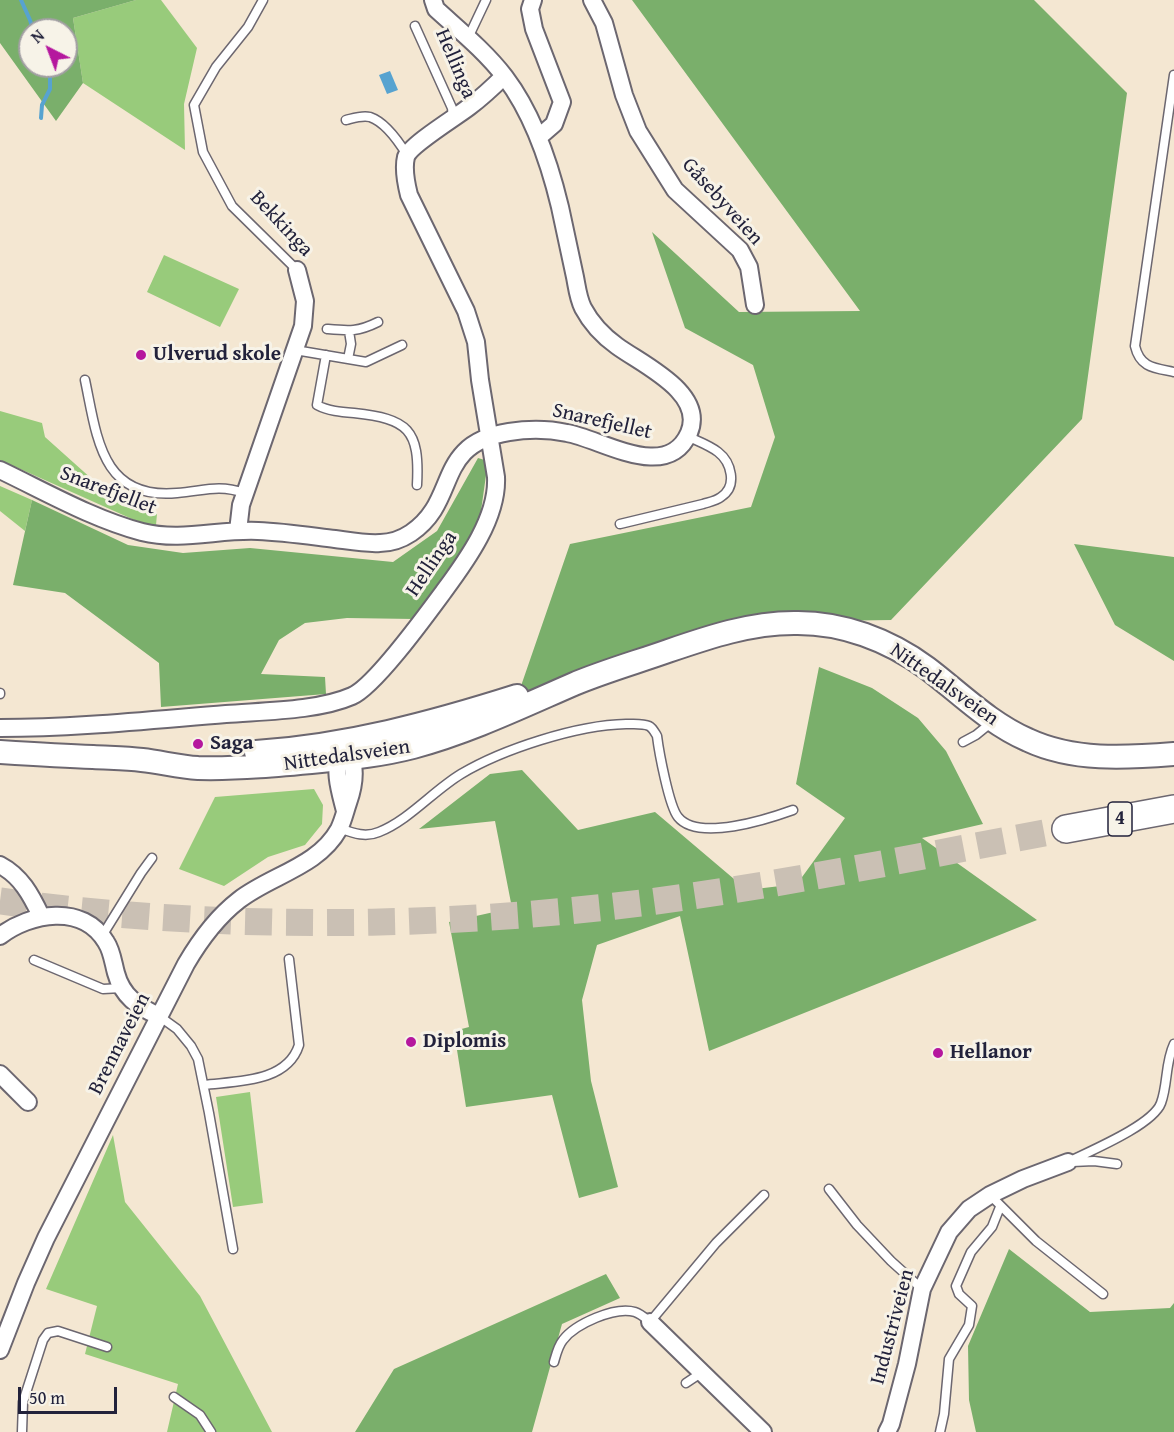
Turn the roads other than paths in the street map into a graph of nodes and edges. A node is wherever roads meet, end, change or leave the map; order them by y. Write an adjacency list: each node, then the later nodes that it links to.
1 (263, 0): 14 (lane, Bekkinga)
2 (432, 0): 7 (street)
3 (486, 0): 7 (lane)
4 (533, 0): 12 (street)
5 (592, 0): 15 (street, Gåsebyveien)
6 (415, 26): 10 (lane, Hellinga)
7 (468, 38): 9 (street)
8 (1174, 75): 23 (lane)
9 (504, 76): 10 (street, Hellinga); 12 (street)
10 (453, 119): 13 (street, Hellinga)
11 (346, 120): 13 (lane)
12 (539, 137): 25 (street)
13 (407, 155): 26 (street, Hellinga)
14 (297, 270): 20 (street, Bekkinga)
15 (755, 305)
16 (378, 322): 18 (lane)
17 (327, 329): 18 (lane)
18 (349, 331): 22 (lane)
19 (402, 345): 22 (lane)
20 (295, 350): 21 (lane); 29 (street, Bekkinga)
21 (326, 355): 22 (lane); 28 (lane)
22 (348, 359)
23 (1174, 372)
24 (85, 380): 29 (lane)
25 (687, 436): 26 (street, Snarefjellet); 30 (lane)
26 (489, 437): 31 (street, Snarefjellet); 33 (street, Hellinga)
27 (0, 470): 31 (street, Snarefjellet)
28 (417, 485)
29 (245, 493): 31 (street, Bekkinga)
30 (620, 524)
31 (238, 531)
32 (993, 720): 34 (lane); 36 (main road, Nittedalsveien); 37 (main road, Nittedalsveien)
33 (0, 728)
34 (963, 742)
35 (0, 752): 36 (main road, Nittedalsveien)
36 (345, 753): 40 (street, Brennaveien)
37 (1174, 754)
38 (1174, 809): 41 (highway, 4)
39 (793, 810): 40 (lane)
40 (339, 828): 50 (street, Brennaveien)
41 (1066, 829)
42 (152, 858): 46 (lane)
43 (0, 865): 44 (street)
44 (41, 916): 45 (street); 46 (street)
45 (0, 936)
46 (102, 936): 49 (street)
47 (289, 959): 54 (lane)
48 (34, 960): 49 (lane)
49 (122, 988): 50 (street)
50 (159, 1016): 54 (lane); 66 (street, Brennaveien)
51 (1174, 1044): 53 (lane)
52 (0, 1074): 55 (street)
53 (1170, 1078): 56 (lane)
54 (204, 1086): 61 (lane)
55 (28, 1102)
56 (1068, 1162): 57 (lane); 60 (street, Industriveien)
57 (1117, 1164)
58 (829, 1189): 62 (lane)
59 (764, 1195): 64 (lane)
60 (995, 1201): 62 (street, Industriveien); 63 (lane); 75 (lane)
61 (233, 1249)
62 (922, 1289): 74 (street, Industriveien)
63 (1104, 1294)
64 (650, 1323): 67 (lane); 68 (street)
65 (107, 1347): 71 (lane)
66 (0, 1350)
67 (554, 1362)
68 (701, 1373): 69 (lane); 73 (street)
69 (686, 1383)
70 (174, 1397): 72 (lane)
71 (22, 1432)
72 (211, 1432)
73 (763, 1432)
74 (887, 1432)
75 (940, 1432)

